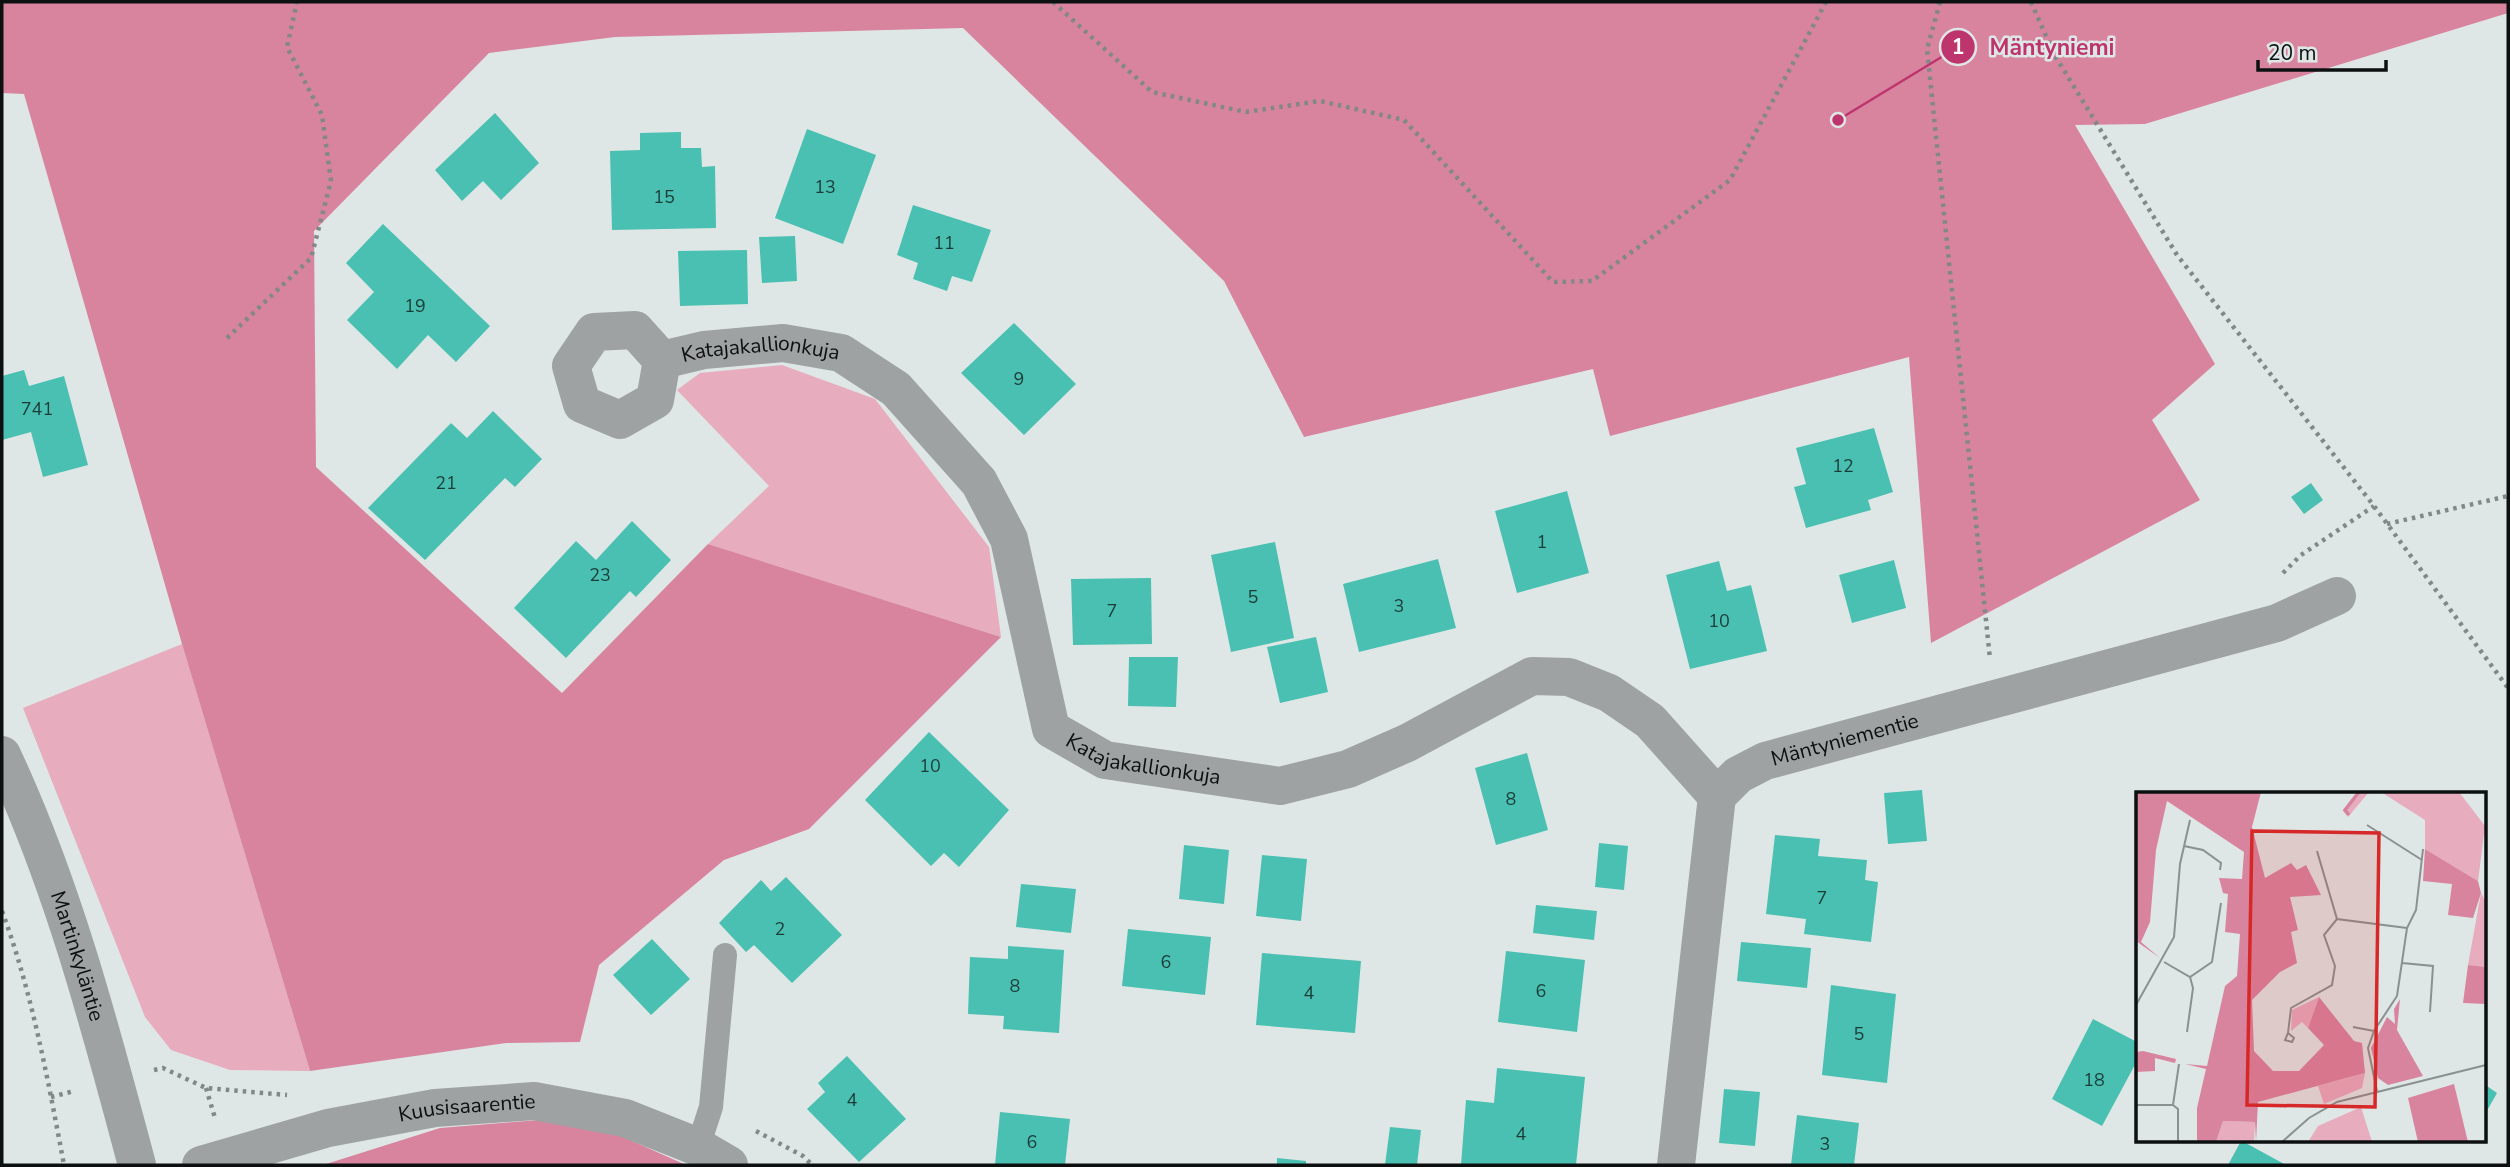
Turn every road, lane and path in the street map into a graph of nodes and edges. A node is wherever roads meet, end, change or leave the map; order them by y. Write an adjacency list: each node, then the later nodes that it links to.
1 (298, 2): 6 (path)
2 (1053, 2): 3 (path)
3 (1826, 2)
4 (1940, 2): 14 (path)
5 (2031, 2): 9 (path)
6 (227, 338)
7 (662, 360): 18 (street, Katajakallionkuja)
8 (2508, 496): 10 (path)
9 (2374, 506): 10 (path); 11 (path)
10 (2387, 524): 16 (path)
11 (2273, 583)
12 (2337, 596): 18 (street, Mäntyniementie)
13 (2003, 656): 14 (path)
14 (1990, 660): 15 (path)
15 (1978, 663)
16 (2508, 688)
17 (2, 755): 23 (street, Martinkyläntie)
18 (1717, 796): 25 (street)
19 (2, 911): 22 (path)
20 (726, 955): 21 (lane)
21 (713, 1156): 24 (street, Kuusisaarentie)
22 (64, 1165)
23 (136, 1165)
24 (201, 1165)
25 (1676, 1165)

